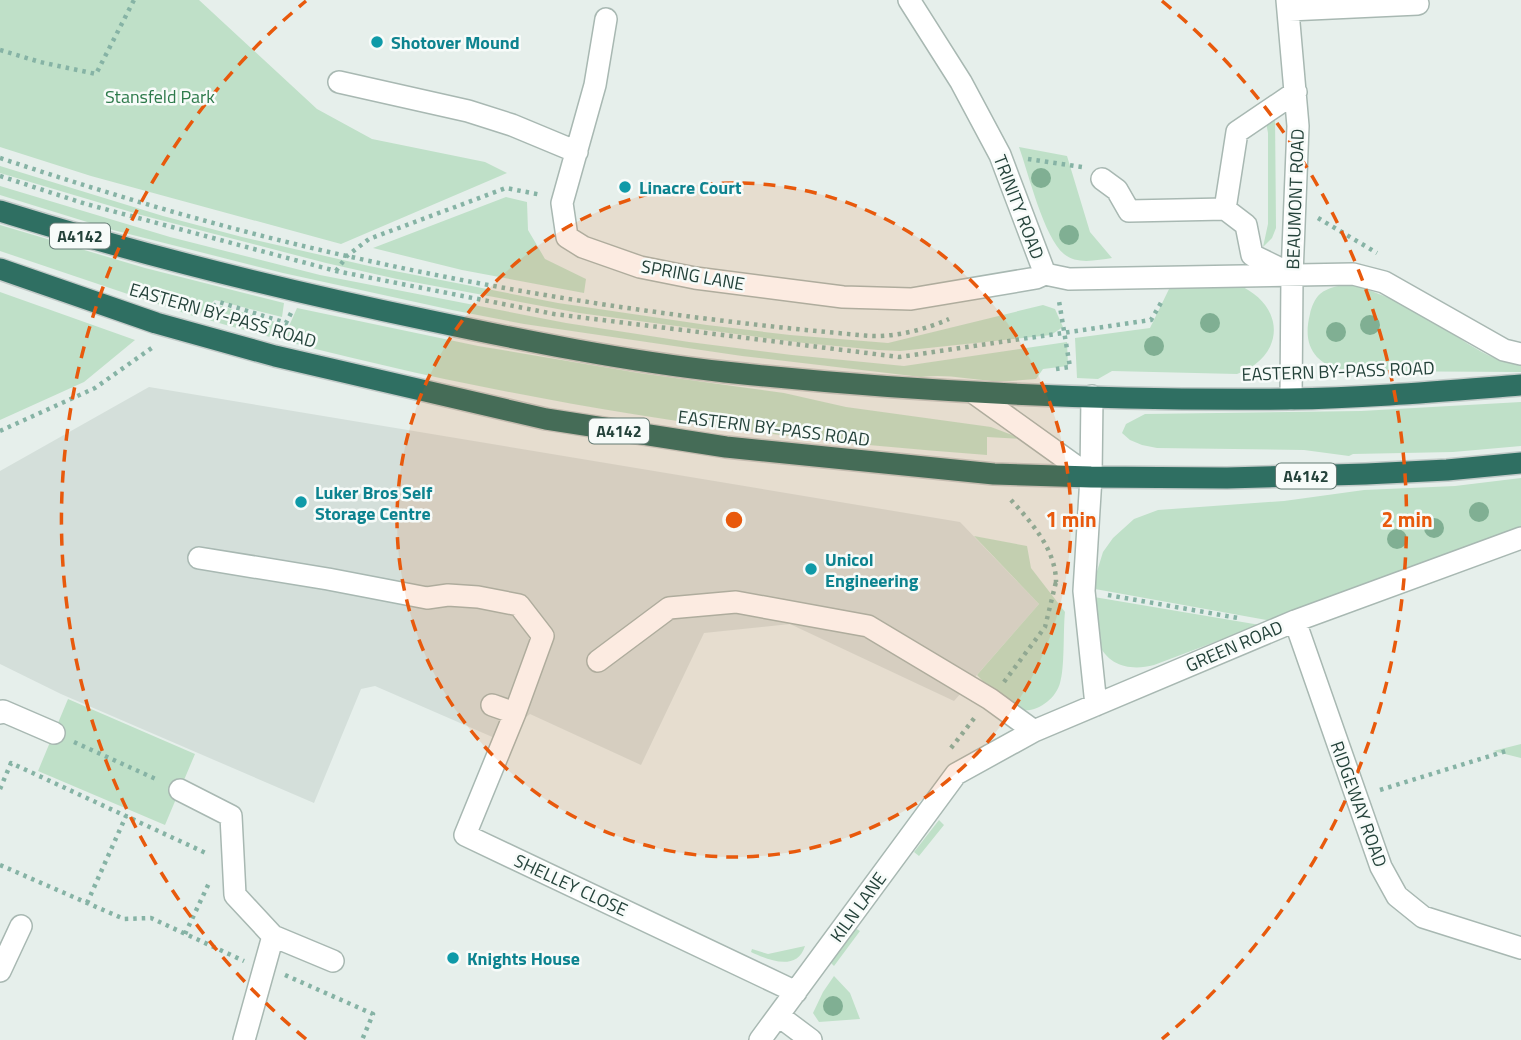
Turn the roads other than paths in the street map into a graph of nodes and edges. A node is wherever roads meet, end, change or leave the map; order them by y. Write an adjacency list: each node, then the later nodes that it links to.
1 (909, 0): 12 (street, TRINITY ROAD)
2 (1418, 4): 3 (street)
3 (1288, 5): 6 (street, BEAUMONT ROAD)
4 (606, 19): 7 (street, SPRING LANE)
5 (339, 82): 7 (street)
6 (1296, 92): 9 (street); 13 (street, BEAUMONT ROAD)
7 (576, 152): 12 (street, SPRING LANE)
8 (1102, 180): 9 (street)
9 (1225, 209): 13 (street)
10 (0, 211): 16 (highway, EASTERN BY-PASS ROAD / A4142)
11 (0, 269): 20 (highway, EASTERN BY-PASS ROAD / A4142)
12 (1045, 274): 13 (street, TRINITY ROAD)
13 (1292, 275): 14 (street); 18 (street, BEAUMONT ROAD)
14 (1521, 354)
15 (1521, 385): 18 (highway, EASTERN BY-PASS ROAD / A4142)
16 (974, 393): 17 (highway, EASTERN BY-PASS ROAD / A4142); 20 (street)
17 (1092, 396): 18 (highway, EASTERN BY-PASS ROAD / A4142); 20 (street)
18 (1291, 399)
19 (1521, 463): 20 (highway, EASTERN BY-PASS ROAD / A4142)
20 (1091, 477): 26 (street)
21 (1521, 538): 23 (street, GREEN ROAD)
22 (199, 558): 28 (street)
23 (1294, 621): 26 (street, GREEN ROAD); 35 (street, RIDGEWAY ROAD)
24 (598, 661): 29 (street)
25 (492, 705): 28 (street)
26 (1096, 705): 29 (street, GREEN ROAD)
27 (0, 713): 30 (street)
28 (515, 713): 38 (street, SHELLEY CLOSE)
29 (1034, 731): 31 (street, GREEN ROAD)
30 (54, 733)
31 (956, 774): 38 (street, KILN LANE)
32 (180, 790): 34 (street)
33 (21, 926): 37 (street)
34 (273, 936): 36 (street); 40 (street)
35 (1521, 948)
36 (333, 961)
37 (0, 971)
38 (796, 992): 39 (street, KILN LANE)
39 (779, 1016): 41 (street, KILN LANE); 42 (street)
40 (243, 1040)
41 (760, 1040)
42 (811, 1040)

